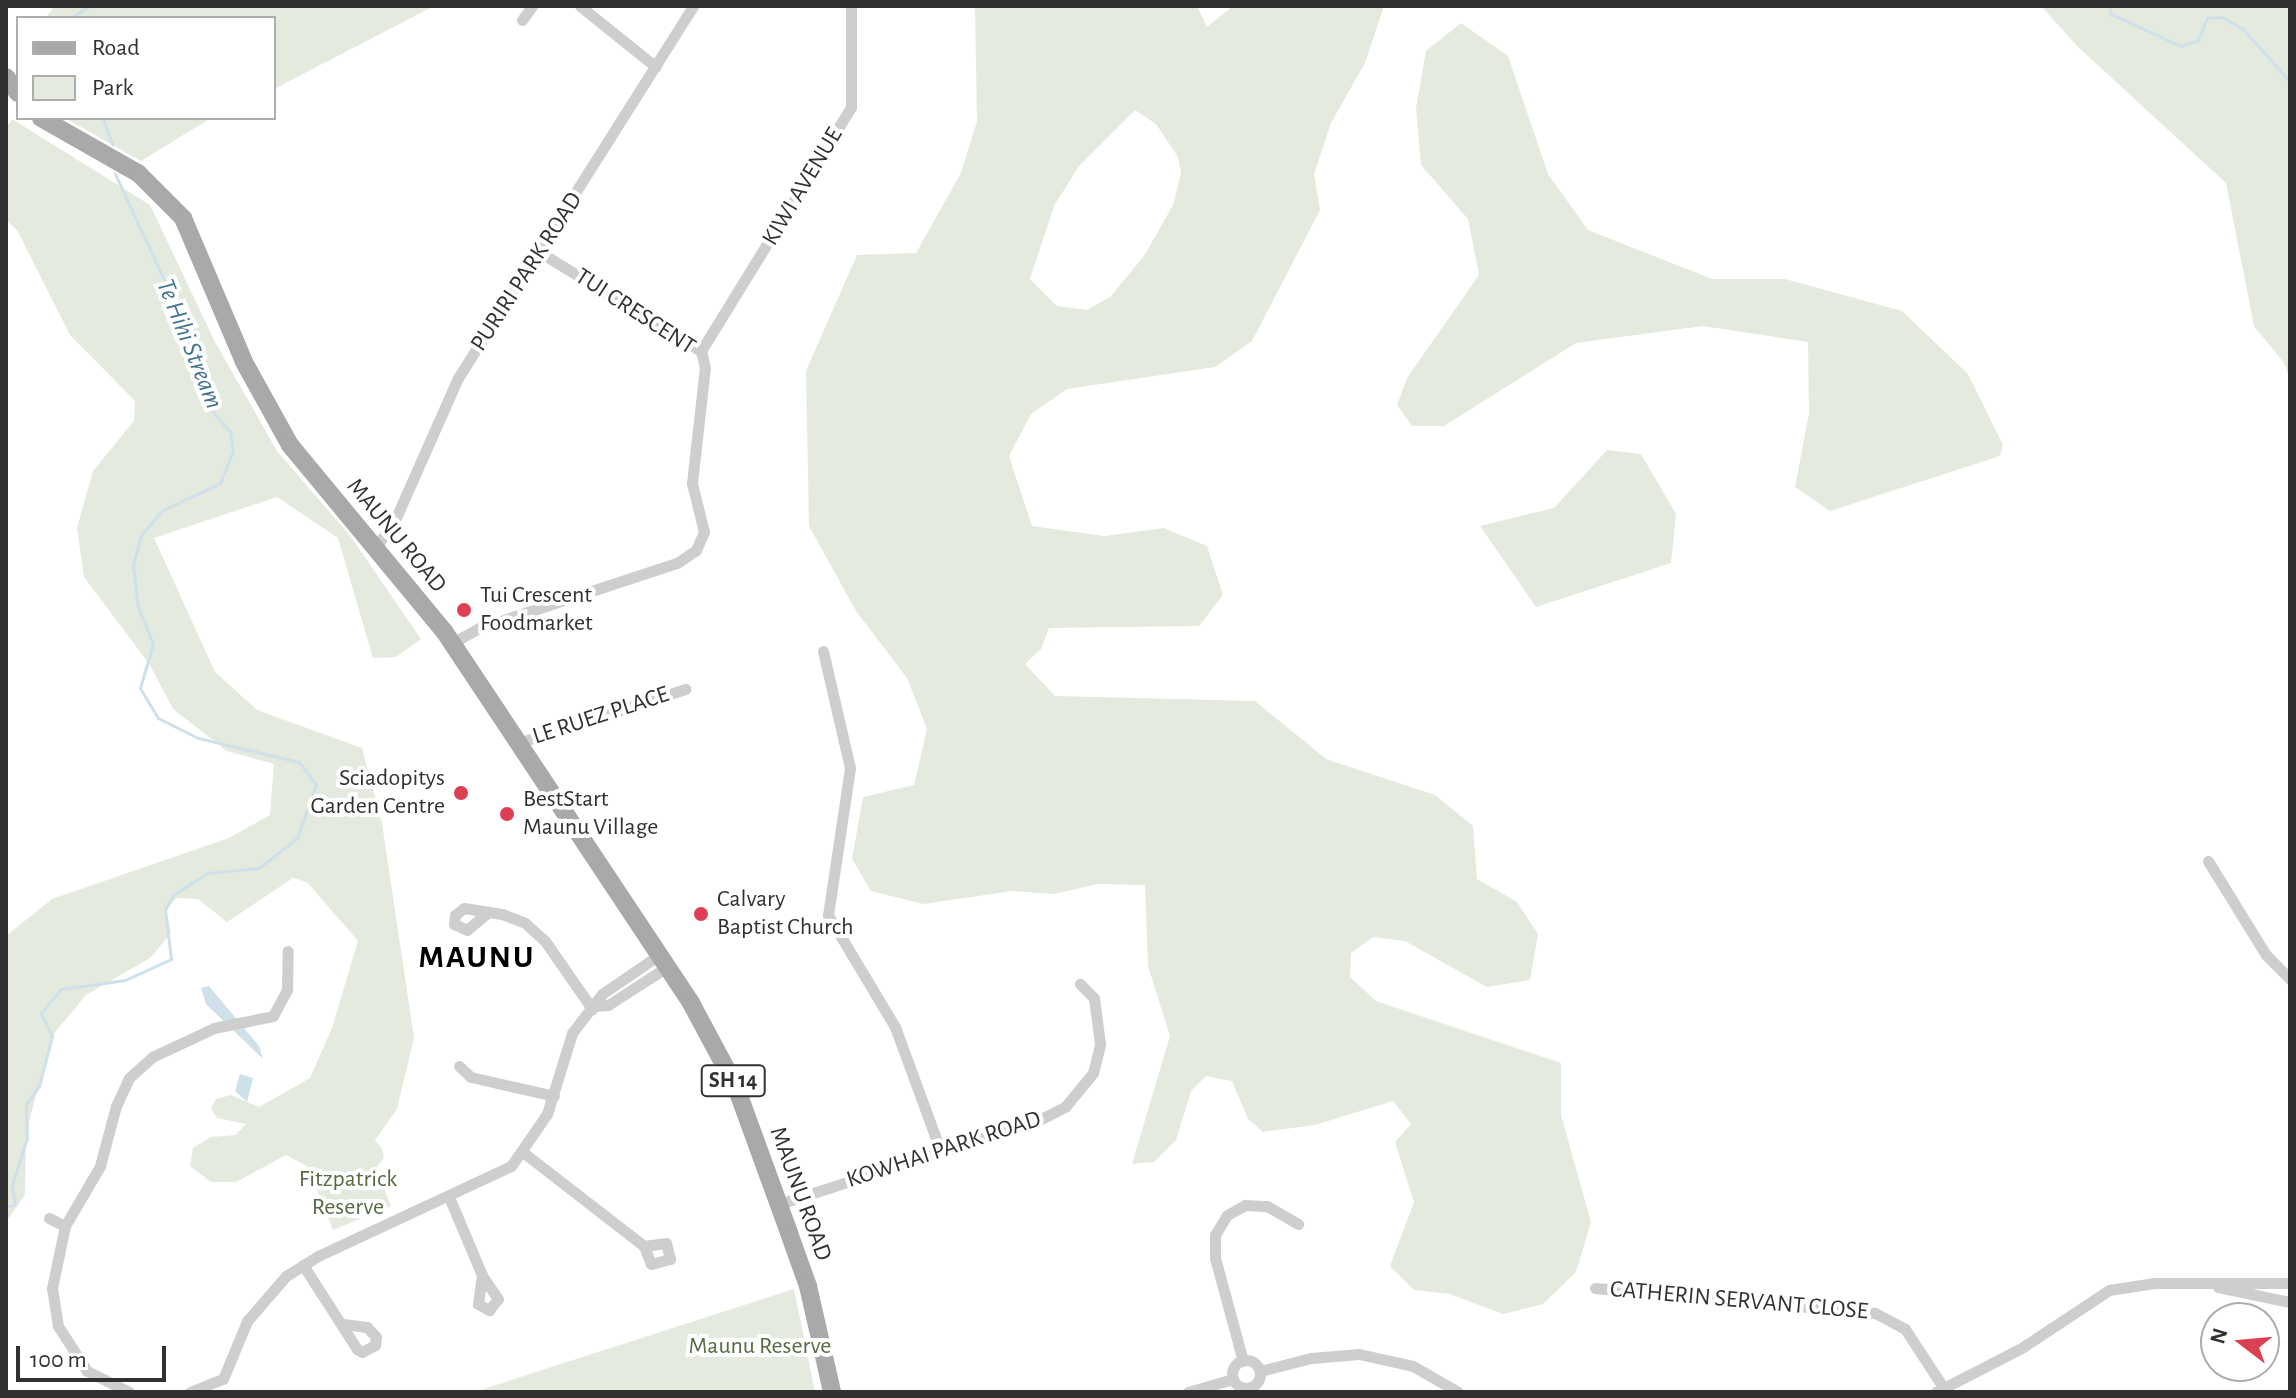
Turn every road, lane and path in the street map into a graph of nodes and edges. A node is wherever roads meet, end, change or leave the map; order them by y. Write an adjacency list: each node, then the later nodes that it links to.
1 (532, 6): 5 (street)
2 (580, 6): 6 (street)
3 (693, 6): 6 (street, PURIRI PARK ROAD)
4 (851, 6): 9 (street, KIWI AVENUE)
5 (522, 20)
6 (656, 67): 8 (street, PURIRI PARK ROAD)
7 (45, 120): 10 (main road, MAUNU ROAD / SH 14)
8 (541, 253): 9 (street, TUI CRESCENT); 10 (street, PURIRI PARK ROAD)
9 (701, 351): 11 (street, TUI CRESCENT)
10 (376, 547): 11 (main road, MAUNU ROAD / SH 14)
11 (452, 643): 14 (main road, MAUNU ROAD / SH 14)
12 (823, 651): 24 (street)
13 (685, 689): 14 (street, LE RUEZ PLACE)
14 (518, 743): 18 (main road, MAUNU ROAD / SH 14)
15 (2208, 861): 19 (street)
16 (487, 913): 21 (street)
17 (288, 951): 30 (street)
18 (663, 961): 21 (street); 27 (main road, MAUNU ROAD / SH 14)
19 (2290, 979)
20 (1080, 984): 24 (street, KOWHAI PARK ROAD)
21 (594, 1008): 23 (street)
22 (459, 1066): 23 (street)
23 (554, 1096): 25 (street)
24 (941, 1152): 27 (street, KOWHAI PARK ROAD)
25 (524, 1153): 26 (street); 31 (street)
26 (449, 1197): 32 (street); 33 (street)
27 (779, 1204): 45 (main road, MAUNU ROAD / SH 14)
28 (49, 1218): 30 (street)
29 (1298, 1224): 39 (street)
30 (65, 1226): 43 (street)
31 (644, 1246)
32 (303, 1265): 38 (street); 44 (street)
33 (482, 1275)
34 (2198, 1283): 35 (street); 37 (street); 42 (street)
35 (2290, 1283)
36 (1595, 1288): 42 (street, CATHERIN SERVANT CLOSE)
37 (2290, 1302)
38 (343, 1324)
39 (1243, 1361): 40 (street); 41 (street)
40 (1260, 1371): 41 (street); 47 (street)
41 (1233, 1379): 46 (street)
42 (1940, 1390)
43 (129, 1392)
44 (190, 1392)
45 (832, 1392)
46 (1188, 1392)
47 (1458, 1392)

